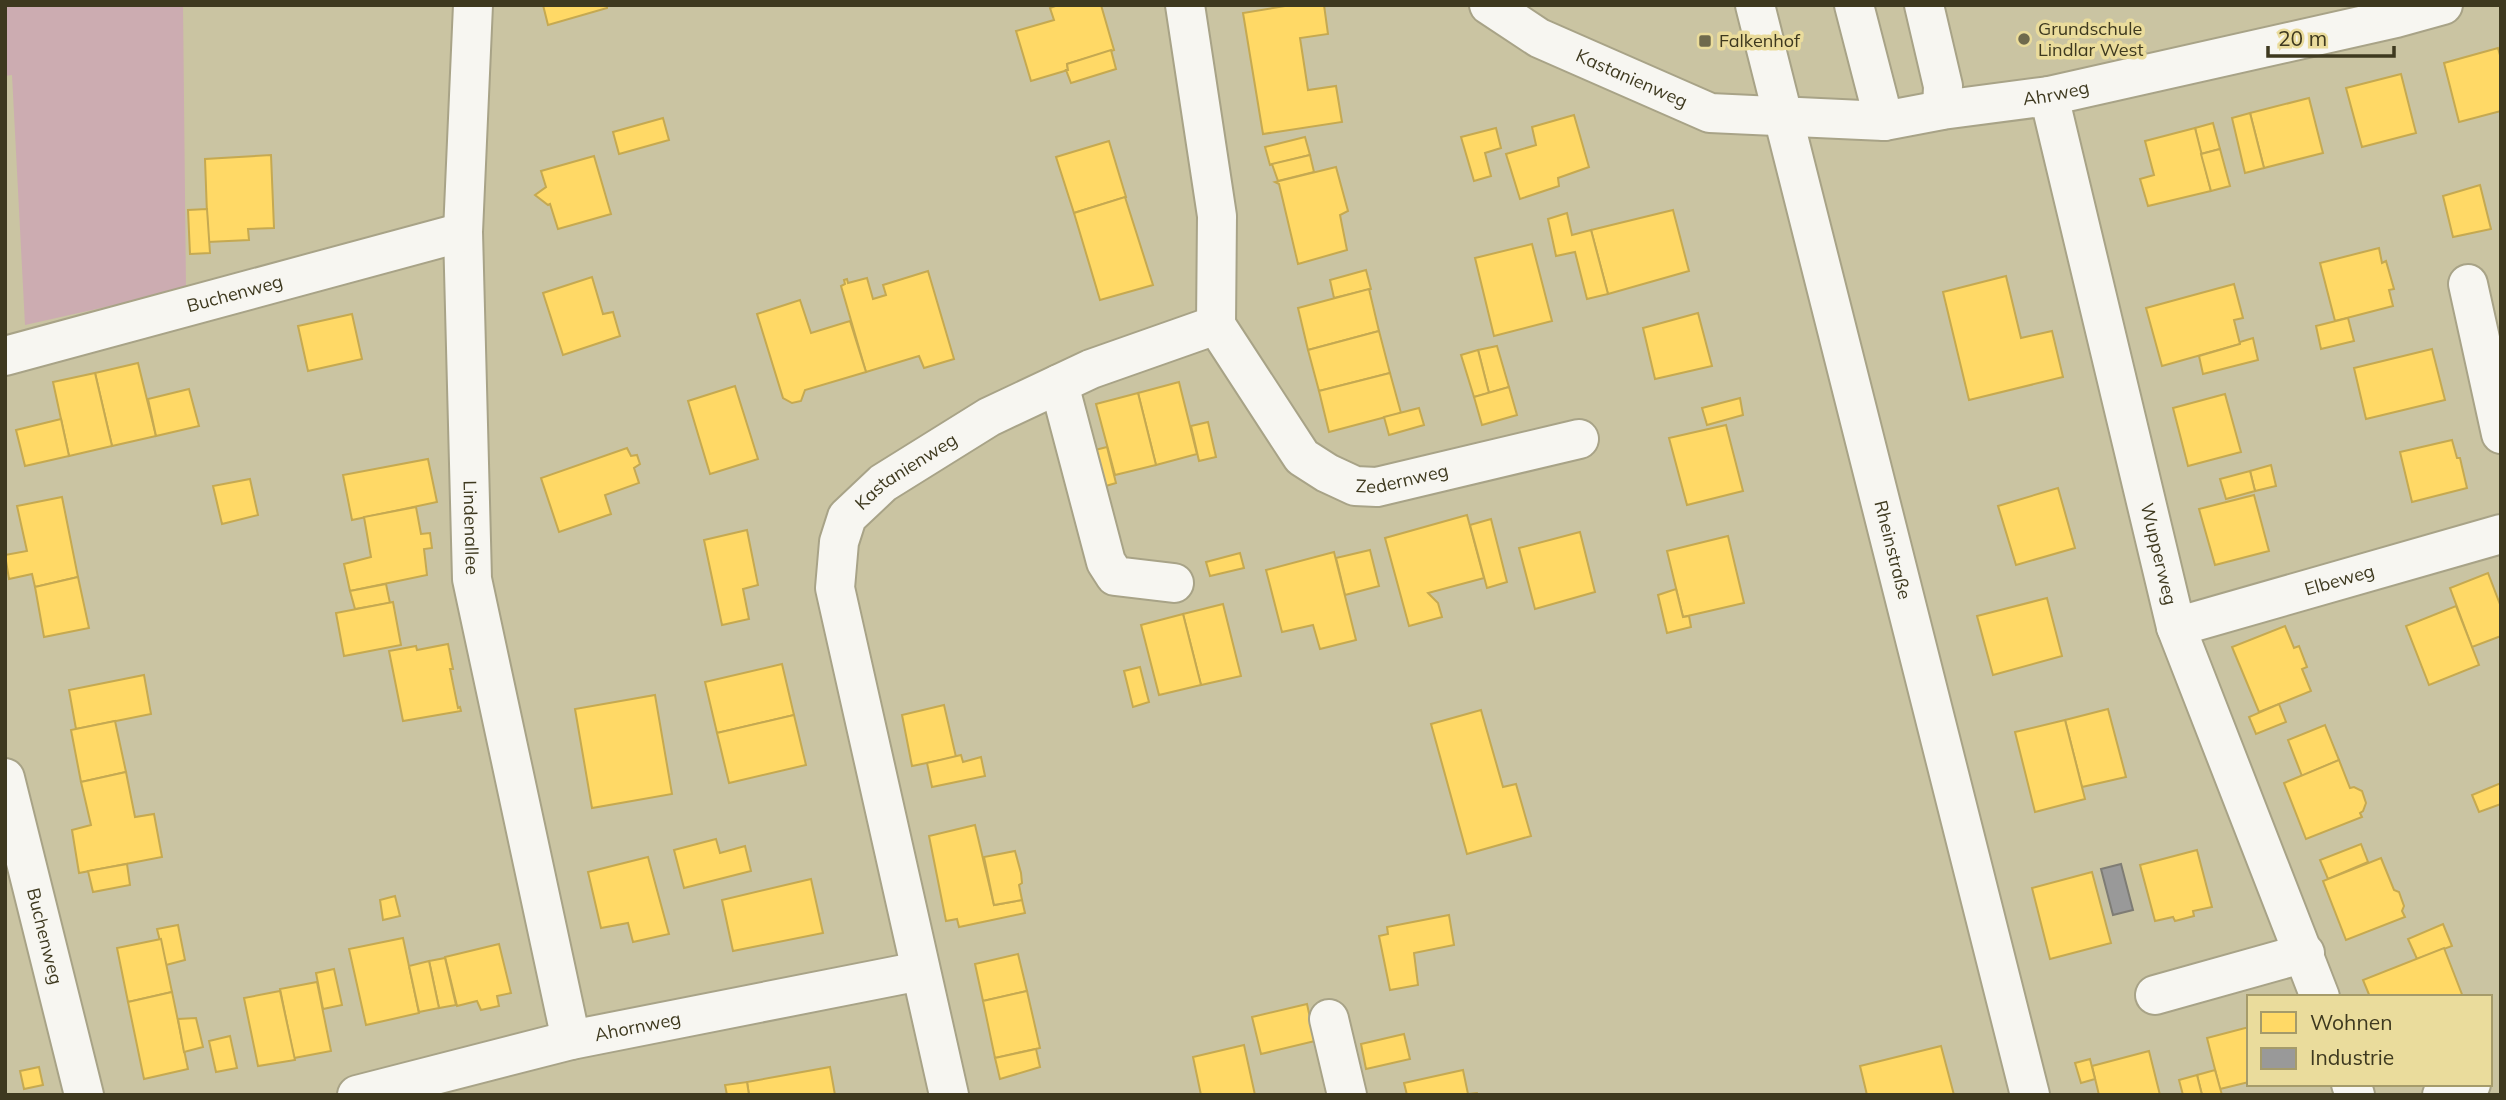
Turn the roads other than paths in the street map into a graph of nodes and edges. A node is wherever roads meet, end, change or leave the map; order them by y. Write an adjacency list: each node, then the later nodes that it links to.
1 (473, 5): 14 (street, Lindenallee)
2 (1185, 5): 16 (street)
3 (1489, 5): 12 (street, Kastanienweg)
4 (1755, 5): 12 (street, Rheinstraße)
5 (1854, 5): 13 (street)
6 (1924, 5): 11 (street)
7 (2352, 5): 9 (street)
8 (2444, 5): 9 (street, Ahrweg)
9 (2323, 34): 10 (street, Ahrweg)
10 (2049, 96): 11 (street, Ahrweg); 23 (street, Wupperweg)
11 (1942, 110): 13 (street, Ahrweg)
12 (1784, 117): 13 (street, Ahrweg); 37 (street, Rheinstraße)
13 (1884, 121)
14 (463, 232): 17 (street, Buchenweg); 30 (street, Lindenallee)
15 (2468, 284): 19 (street)
16 (1216, 325): 18 (street, Kastanienweg); 20 (street, Zedernweg)
17 (5, 356)
18 (1059, 384): 22 (street); 26 (street, Kastanienweg)
19 (2501, 434)
20 (1579, 439)
21 (2501, 534): 23 (street, Elbeweg)
22 (1174, 583)
23 (2176, 627): 25 (street, Wupperweg)
24 (5, 778): 33 (street, Buchenweg)
25 (2305, 953): 27 (street); 28 (street, Wupperweg)
26 (920, 971): 30 (street, Ahornweg); 35 (street, Kastanienweg)
27 (2155, 995)
28 (2319, 995)
29 (1329, 1019): 36 (street)
30 (571, 1040): 31 (street, Ahornweg)
31 (434, 1086): 34 (street, Ahornweg)
32 (2466, 1086): 38 (street)
33 (84, 1095)
34 (357, 1095)
35 (949, 1095)
36 (1347, 1095)
37 (2029, 1095)
38 (2442, 1095)

